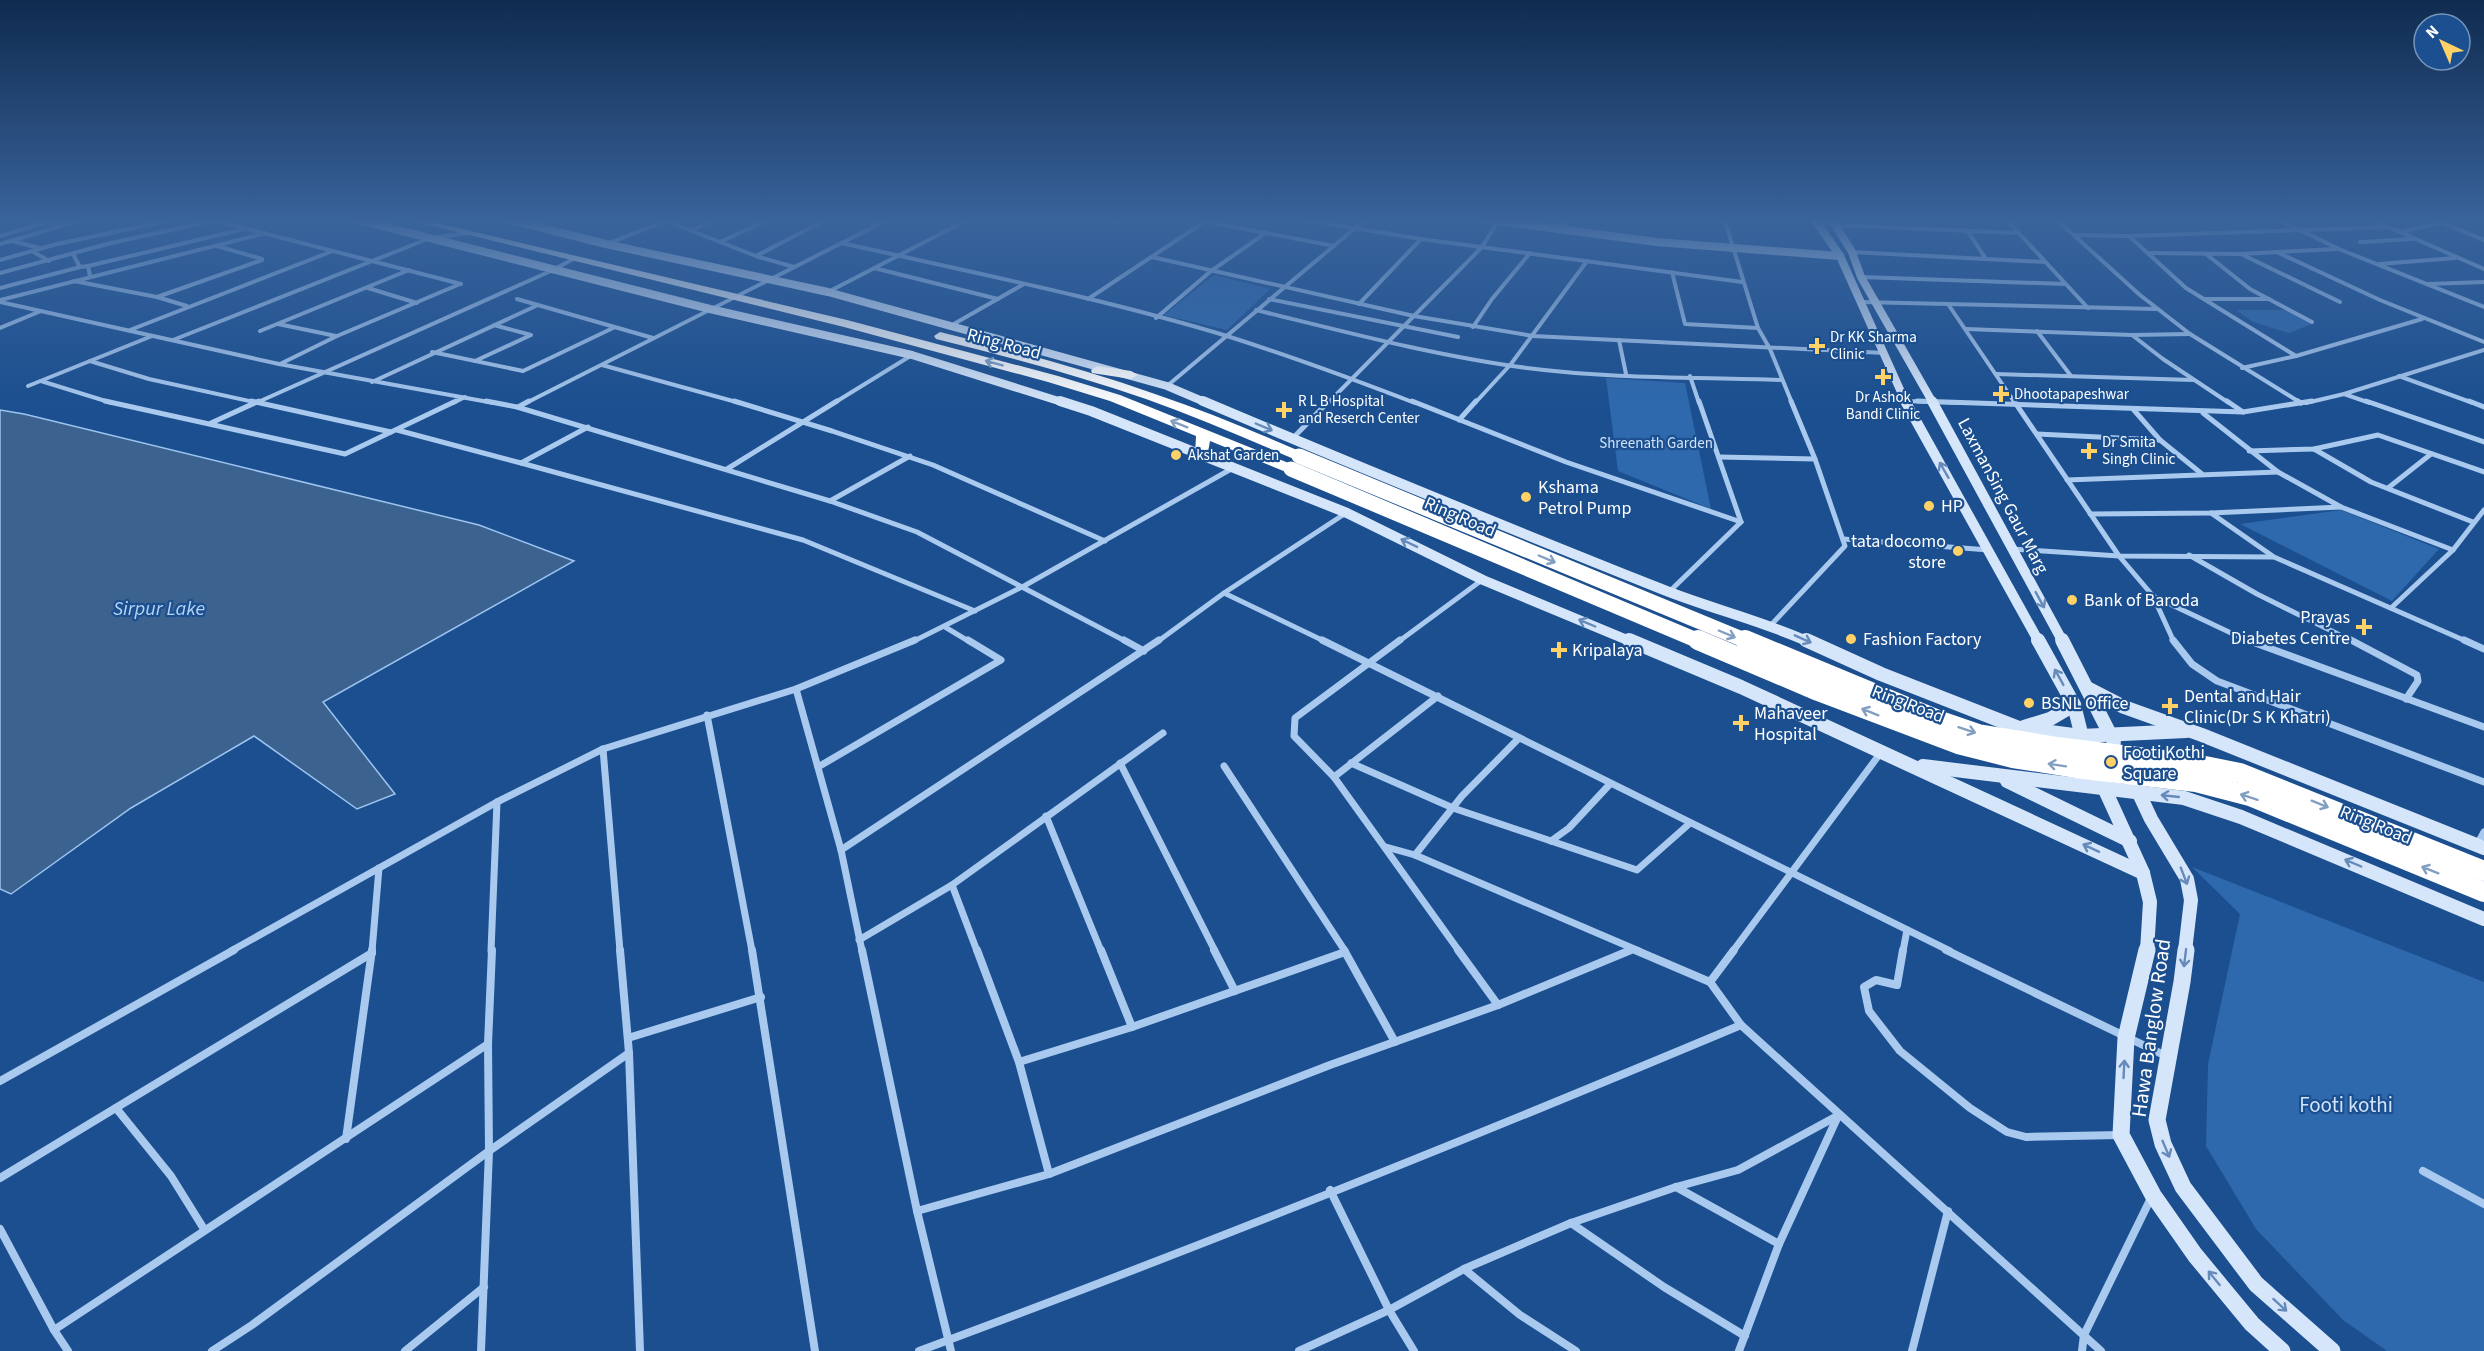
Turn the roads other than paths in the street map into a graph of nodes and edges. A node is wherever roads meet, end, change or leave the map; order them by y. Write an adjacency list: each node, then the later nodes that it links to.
1 (26, 281): 43 (street)
2 (71, 281): 47 (street); 55 (street)
3 (202, 281): 47 (street)
4 (254, 281): 63 (street)
5 (323, 281): 94 (street)
6 (383, 281): 44 (street)
7 (449, 281): 59 (street)
8 (528, 281): 111 (street)
9 (597, 281): 66 (street)
10 (667, 281): 48 (highway, Ring Road)
11 (713, 281): 45 (highway, Ring Road)
12 (765, 281): 45 (street)
13 (772, 281): 46 (street)
14 (849, 281): 46 (street)
15 (926, 281): 50 (street)
16 (1011, 281): 39 (street)
17 (1113, 281): 51 (street)
18 (1199, 281): 71 (street)
19 (1256, 281): 42 (street)
20 (1290, 281): 42 (street)
21 (1381, 281): 60 (street)
22 (1448, 281): 70 (street)
23 (1507, 281): 78 (street)
24 (1573, 281): 91 (street)
25 (1674, 281): 81 (street)
26 (1735, 281): 37 (street)
27 (1851, 281): 56 (street, LaxmanSing Gaur Marg)
28 (1863, 281): 57 (street, LaxmanSing Gaur Marg)
29 (1980, 281): 40 (street)
30 (2063, 281): 40 (street)
31 (2124, 281): 67 (street)
32 (2178, 281): 53 (street)
33 (2238, 281): 54 (street)
34 (2296, 281): 58 (street)
35 (2334, 281): 72 (street)
36 (2415, 281): 41 (street)
37 (1742, 282): 81 (street)
38 (2484, 282): 41 (street)
39 (1024, 284): 50 (street); 51 (street)
40 (2066, 284): 65 (street)
41 (2423, 285): 64 (street)
42 (1282, 287): 52 (street); 60 (street)
43 (0, 288)
44 (367, 288): 59 (street); 74 (street)
45 (746, 289): 48 (street); 101 (highway, Ring Road)
46 (828, 292): 76 (street)
47 (157, 297): 63 (street)
48 (731, 297): 66 (street); 142 (highway, Ring Road, one-way to 48)
49 (517, 299): 62 (street)
50 (998, 299): 76 (street)
51 (1088, 299): 71 (street)
52 (1269, 299): 68 (street); 77 (street)
53 (2203, 299): 54 (street); 104 (street)
54 (2269, 299): 73 (street)
55 (0, 301): 69 (street)
56 (1861, 302): 57 (street); 102 (street, LaxmanSing Gaur Marg)
57 (1876, 302): 61 (street); 129 (street, LaxmanSing Gaur Marg)
58 (2340, 302)
59 (417, 303): 89 (street)
60 (1359, 304): 70 (street)
61 (1948, 304): 65 (street); 82 (street)
62 (538, 305): 75 (street); 80 (street)
63 (188, 306): 83 (street)
64 (2484, 307)
65 (2088, 308): 67 (street)
66 (710, 309): 93 (street); 103 (street)
67 (2159, 309): 87 (street)
68 (1256, 310): 90 (street); 96 (street)
69 (41, 311): 79 (street); 83 (street)
70 (1414, 316): 77 (street); 78 (street)
71 (1156, 318): 90 (street)
72 (2422, 319): 97 (street); 104 (street)
73 (2312, 322)
74 (278, 324): 84 (street); 89 (street)
75 (494, 325): 100 (street); 106 (street)
76 (952, 325): 114 (street)
77 (1401, 327): 92 (street); 96 (street)
78 (1473, 327): 91 (street)
79 (0, 328)
80 (613, 328): 93 (street); 106 (street)
81 (1758, 328): 98 (street)
82 (1966, 329): 85 (street); 113 (street)
83 (129, 331): 88 (street)
84 (260, 331)
85 (2037, 331): 86 (street); 116 (street)
86 (2132, 334): 87 (street); 120 (street)
87 (2190, 334): 110 (street)
88 (152, 336): 94 (street); 105 (street)
89 (337, 336): 107 (street)
90 (1226, 336): 118 (street); 124 (street)
91 (1533, 336): 95 (street); 108 (street)
92 (1458, 337)
93 (654, 338): 109 (street)
94 (172, 340): 107 (street)
95 (1619, 340): 98 (street); 112 (street)
96 (1387, 341): 108 (street); 118 (street)
97 (2484, 342)
98 (1770, 349): 102 (street); 119 (street)
99 (2484, 350): 117 (street)
100 (432, 352): 106 (street); 122 (street)
101 (1014, 354): 114 (highway); 154 (highway, Ring Road)
102 (1885, 354): 128 (street, LaxmanSing Gaur Marg)
103 (912, 355): 137 (street); 150 (street)
104 (2296, 356): 110 (street)
105 (90, 361): 121 (street); 127 (street)
106 (476, 361)
107 (279, 364): 111 (street)
108 (1511, 364): 112 (street); 138 (street)
109 (602, 365): 132 (street); 137 (street)
110 (2242, 368): 131 (street)
111 (320, 372): 122 (street); 127 (street)
112 (1626, 374): 115 (street)
113 (1996, 374): 116 (street); 130 (street)
114 (1131, 375): 124 (street)
115 (1690, 376): 119 (street); 152 (street)
116 (2071, 376): 120 (street)
117 (2399, 376): 125 (street); 133 (street)
118 (1352, 378): 138 (street); 144 (street)
119 (1782, 380): 153 (street)
120 (2193, 380): 136 (street)
121 (41, 381): 123 (street); 139 (street)
122 (371, 382): 126 (street)
123 (28, 386)
124 (1167, 386): 144 (street, one-way to 144)
125 (2344, 394): 131 (street); 146 (street)
126 (466, 397): 132 (street); 141 (street)
127 (258, 401): 139 (street); 141 (street)
128 (1905, 401): 129 (street); 174 (street, LaxmanSing Gaur Marg, one-way to 128)
129 (1932, 401): 130 (street); 173 (street, LaxmanSing Gaur Marg)
130 (2015, 404): 134 (street); 143 (street)
131 (2301, 404): 136 (street)
132 (517, 407): 140 (street)
133 (2484, 407)
134 (2133, 409): 135 (street); 145 (street)
135 (2202, 412): 136 (street); 148 (street)
136 (2243, 412)
137 (804, 420): 151 (street); 157 (street)
138 (1459, 420): 169 (street)
139 (211, 423): 141 (street)
140 (588, 427): 155 (street); 157 (street)
141 (394, 431): 155 (street)
142 (1203, 434): 150 (highway); 154 (highway, Ring Road)
143 (2037, 434): 145 (street); 161 (street)
144 (1292, 439): 181 (street)
145 (2160, 440): 160 (street)
146 (2484, 442)
147 (2314, 449): 148 (street); 149 (street); 162 (street)
148 (2248, 451): 158 (street)
149 (2431, 454): 159 (street); 162 (street)
150 (1202, 455): 156 (street)
151 (910, 456): 163 (street); 172 (street)
152 (1719, 457): 153 (street); 169 (street)
153 (1815, 459): 171 (street)
154 (1295, 462): 229 (highway, Ring Road, one-way to 229, bridge); 233 (highway, Ring Road, one-way to 154, bridge)
155 (521, 463): 185 (street)
156 (1234, 468): 166 (street); 172 (street)
157 (727, 469): 163 (street)
158 (2278, 472): 160 (street); 164 (street)
159 (2484, 472)
160 (2202, 474): 161 (street)
161 (2067, 480): 168 (street)
162 (2388, 488): 170 (street)
163 (830, 501): 180 (street)
164 (2341, 507): 167 (street); 175 (street)
165 (2484, 510): 170 (street)
166 (1347, 513): 179 (street, one-way to 166); 182 (street)
167 (2211, 513): 168 (street); 178 (street)
168 (2090, 514): 177 (street)
169 (1741, 522): 181 (street)
170 (2473, 522): 175 (street)
171 (1843, 539): 174 (street); 186 (street)
172 (1105, 541): 180 (street)
173 (2012, 549): 177 (street); 191 (street, LaxmanSing Gaur Marg, one-way to 191)
174 (1989, 550): 195 (street, LaxmanSing Gaur Marg, one-way to 174)
175 (2453, 550): 184 (street)
176 (2189, 555): 177 (street); 178 (street); 194 (street)
177 (2119, 556): 183 (street)
178 (2274, 557): 184 (street)
179 (1483, 580): 190 (street); 205 (street, one-way to 179)
180 (1024, 585): 185 (street); 189 (street)
181 (1669, 592): 186 (street)
182 (1224, 593): 189 (street); 190 (street)
183 (2153, 597): 194 (street); 213 (street)
184 (2391, 608): 188 (street)
185 (975, 611): 187 (street)
186 (1771, 625): 198 (street, one-way to 198)
187 (945, 627): 192 (street); 210 (street)
188 (2484, 649)
189 (1144, 651): 226 (street)
190 (1370, 662): 193 (street); 211 (street)
191 (2089, 688): 199 (street); 202 (street, LaxmanSing Gaur Marg)
192 (796, 689): 196 (street); 210 (street)
193 (1438, 696): 203 (street); 207 (street)
194 (2406, 699): 197 (street)
195 (2073, 705): 198 (street); 201 (street, LaxmanSing Gaur Marg)
196 (707, 715): 204 (street); 243 (street)
197 (2484, 727)
198 (2019, 728): 201 (street)
199 (2186, 730): 202 (street); 225 (street)
200 (1163, 733): 206 (street)
201 (2081, 735): 202 (street); 215 (street, LaxmanSing Gaur Marg)
202 (2111, 737): 216 (street, LaxmanSing Gaur Marg)
203 (1519, 738): 214 (street); 218 (street)
204 (603, 749): 217 (street); 247 (street)
205 (1882, 751): 208 (street); 231 (street)
206 (1120, 763): 219 (street); 242 (street)
207 (1351, 763): 211 (street); 218 (street)
208 (1912, 765): 212 (street); 230 (street, one-way to 208)
209 (1224, 766): 239 (street)
210 (818, 767): 226 (street)
211 (1334, 777): 224 (street)
212 (1999, 777): 215 (street); 222 (street)
213 (2484, 782)
214 (1610, 784): 220 (street); 223 (street)
215 (2104, 789): 216 (street); 222 (street, LaxmanSing Gaur Marg)
216 (2140, 793): 234 (street, LaxmanSing Gaur Marg, one-way to 234); 235 (street, one-way to 216)
217 (497, 802): 228 (street); 250 (street)
218 (1453, 808): 223 (street); 227 (street)
219 (1046, 816): 232 (street); 246 (street)
220 (1689, 824): 223 (street); 231 (street)
221 (2484, 832): 225 (street)
222 (2130, 840): 230 (street, Hawa Banglow Road)
223 (1551, 842)
224 (1386, 847): 227 (street); 244 (street)
225 (2480, 847)
226 (841, 850): 237 (street)
227 (1415, 855): 238 (street)
228 (379, 868): 240 (street); 254 (street)
229 (2484, 871)
230 (2144, 873): 248 (street, Hawa Banglow Road)
231 (1792, 875): 236 (street); 241 (street)
232 (952, 885): 237 (street); 253 (street)
233 (2484, 892)
234 (2191, 900): 252 (street, Hawa Banglow Road, one-way to 252)
235 (2484, 919)
236 (1907, 930): 248 (street); 257 (street)
237 (859, 940): 268 (street)
238 (1633, 949): 241 (street); 244 (street)
239 (1345, 952): 242 (street); 249 (street)
240 (372, 953): 255 (street); 258 (street)
241 (1710, 982): 245 (street)
242 (1235, 990): 246 (street)
243 (761, 997): 247 (street); 285 (street)
244 (1498, 1005): 249 (street)
245 (1741, 1025): 256 (street); 264 (street)
246 (1132, 1027): 253 (street)
247 (628, 1038): 251 (street)
248 (2126, 1038): 252 (street); 257 (street, Hawa Banglow Road, one-way to 248)
249 (1395, 1042): 261 (street)
250 (488, 1044): 258 (street); 259 (street)
251 (629, 1053): 259 (street); 284 (street)
252 (2169, 1058): 296 (street, Hawa Banglow Road, one-way to 296)
253 (1019, 1062): 261 (street)
254 (0, 1081)
255 (116, 1108): 262 (street); 271 (street)
256 (1839, 1115): 263 (street); 267 (street); 272 (street)
257 (2121, 1135): 265 (street, Hawa Banglow Road)
258 (346, 1139): 271 (street)
259 (489, 1151): 274 (street); 281 (street)
260 (2423, 1171): 266 (street)
261 (1049, 1174): 268 (street)
262 (0, 1178)
263 (1676, 1187): 269 (street); 272 (street)
264 (1330, 1190): 275 (street); 279 (street)
265 (2153, 1195): 277 (street); 295 (street, Hawa Banglow Road, one-way to 265)
266 (2484, 1204)
267 (1948, 1211): 277 (street); 292 (street)
268 (917, 1212): 279 (street)
269 (1571, 1223): 273 (street); 278 (street)
270 (0, 1229): 276 (street)
271 (204, 1229): 276 (street)
272 (1779, 1244): 278 (street)
273 (1464, 1269): 275 (street); 290 (street)
274 (484, 1287): 282 (street); 283 (street)
275 (1389, 1310): 288 (street); 289 (street)
276 (54, 1330): 280 (street)
277 (2084, 1335): 293 (street); 294 (street)
278 (1745, 1336): 291 (street)
279 (947, 1339): 286 (street); 287 (street)
280 (68, 1351)
281 (212, 1351)
282 (405, 1351)
283 (481, 1351)
284 (640, 1351)
285 (815, 1351)
286 (919, 1351)
287 (951, 1351)
288 (1299, 1351)
289 (1414, 1351)
290 (1576, 1351)
291 (1739, 1351)
292 (1912, 1351)
293 (2082, 1351)
294 (2101, 1351)
295 (2282, 1351)
296 (2332, 1351)

